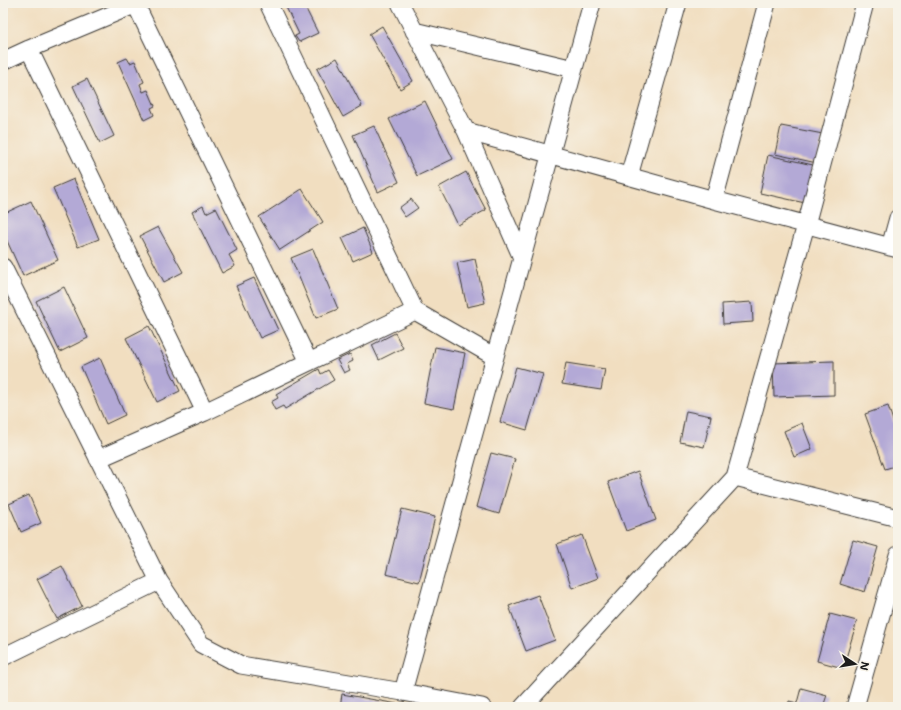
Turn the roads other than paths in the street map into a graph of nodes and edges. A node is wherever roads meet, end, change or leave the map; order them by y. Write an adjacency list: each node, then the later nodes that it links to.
1 (137, 3): 9 (street); 23 (street)
2 (268, 3): 21 (street)
3 (400, 3): 8 (street)
4 (592, 3): 11 (street)
5 (678, 3): 14 (street)
6 (768, 3): 15 (street)
7 (865, 3): 17 (street)
8 (414, 31): 11 (street); 12 (street)
9 (29, 49): 10 (street); 24 (street)
10 (3, 61)
11 (574, 69): 13 (street)
12 (466, 131): 13 (street); 19 (street)
13 (550, 155): 14 (street); 19 (street)
14 (629, 176): 15 (street)
15 (714, 200): 17 (street)
16 (898, 218): 18 (street)
17 (806, 225): 18 (street); 26 (street)
18 (894, 248)
19 (522, 258): 22 (street)
20 (3, 267): 25 (street)
21 (415, 312): 22 (street); 23 (street)
22 (495, 357): 31 (street)
23 (309, 362): 24 (street)
24 (205, 412): 25 (street)
25 (98, 459): 29 (street)
26 (735, 478): 27 (street); 33 (street)
27 (898, 518)
28 (898, 555): 34 (street)
29 (159, 581): 30 (street); 31 (street)
30 (3, 657)
31 (403, 692): 32 (street)
32 (482, 707)
33 (523, 707)
34 (855, 707)

